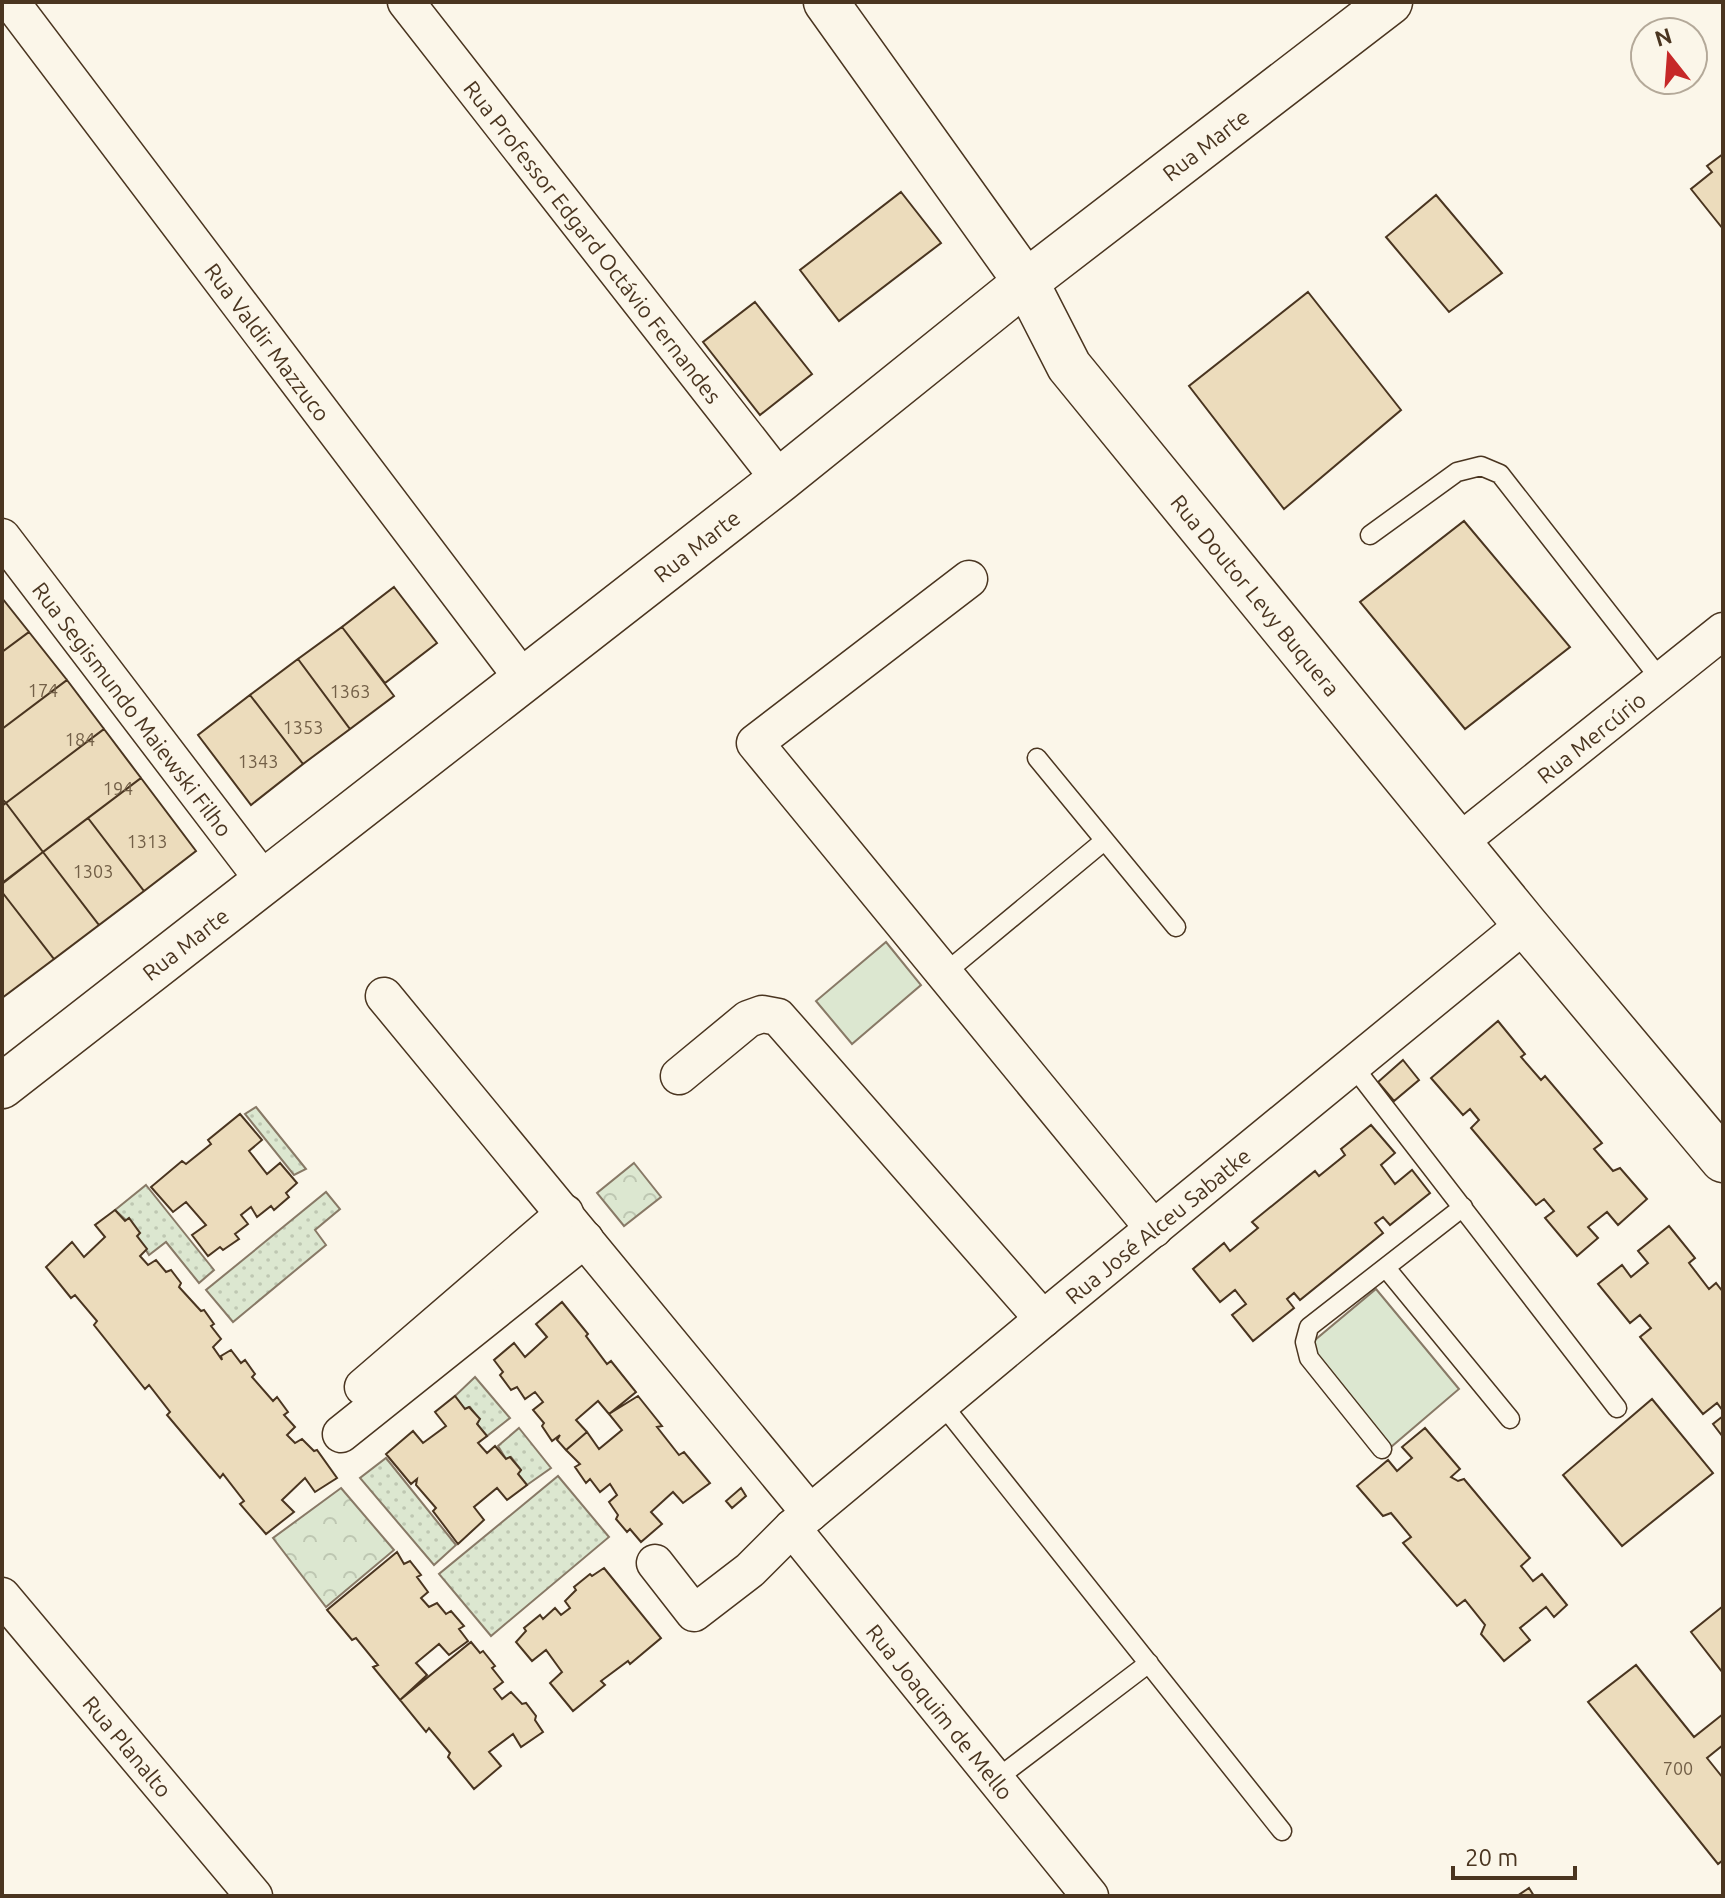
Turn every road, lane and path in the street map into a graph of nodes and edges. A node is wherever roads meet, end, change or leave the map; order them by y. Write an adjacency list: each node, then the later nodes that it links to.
1 (11, 2): 11 (street, Rua Valdir Mazzuco)
2 (406, 2): 6 (street, Rua Professor Edgard Octávio Fernandes)
3 (1390, 2): 5 (street, Rua Marte)
4 (837, 6): 5 (street, Rua Doutor Levy Buquera)
5 (1026, 282): 6 (street, Rua Marte); 15 (street, Rua Doutor Levy Buquera)
6 (780, 480): 11 (street, Rua Marte)
7 (1370, 535): 12 (lane)
8 (2, 537): 16 (street, Rua Segismundo Maiewski Filho)
9 (969, 579): 19 (street)
10 (1723, 631): 12 (street, Rua Mercúrio)
11 (524, 680): 16 (street, Rua Marte)
12 (1661, 680): 15 (street, Rua Mercúrio)
13 (1037, 758): 14 (lane)
14 (1104, 841): 18 (lane); 19 (lane)
15 (1458, 843): 17 (street, Rua Doutor Levy Buquera)
16 (265, 882): 22 (street, Rua Marte)
17 (1525, 924): 21 (street, Rua José Alceu Sabatke); 24 (street, Rua Doutor Levy Buquera)
18 (1176, 927)
19 (945, 973): 27 (street)
20 (384, 996): 26 (street, Rua Joaquim de Mello)
21 (1353, 1066): 25 (lane); 27 (street, Rua José Alceu Sabatke)
22 (6, 1075)
23 (679, 1076): 29 (street)
24 (1723, 1160)
25 (1463, 1207): 28 (lane); 31 (lane)
26 (575, 1226): 33 (street); 35 (street, Rua Joaquim de Mello)
27 (1154, 1229): 29 (street, Rua José Alceu Sabatke)
28 (1386, 1268): 32 (lane); 34 (lane)
29 (1043, 1319): 30 (street, Rua José Alceu Sabatke)
30 (942, 1404): 35 (street, Rua José Alceu Sabatke); 38 (lane)
31 (1617, 1408)
32 (1510, 1419)
33 (336, 1424)
34 (1382, 1449)
35 (801, 1521): 36 (street, Rua José Alceu Sabatke); 39 (street, Rua Joaquim de Mello)
36 (655, 1563)
37 (2, 1596): 41 (street, Rua Planalto)
38 (1149, 1663): 39 (lane); 40 (lane)
39 (995, 1780): 42 (street, Rua Joaquim de Mello)
40 (1282, 1831)
41 (254, 1896)
42 (1090, 1896)

